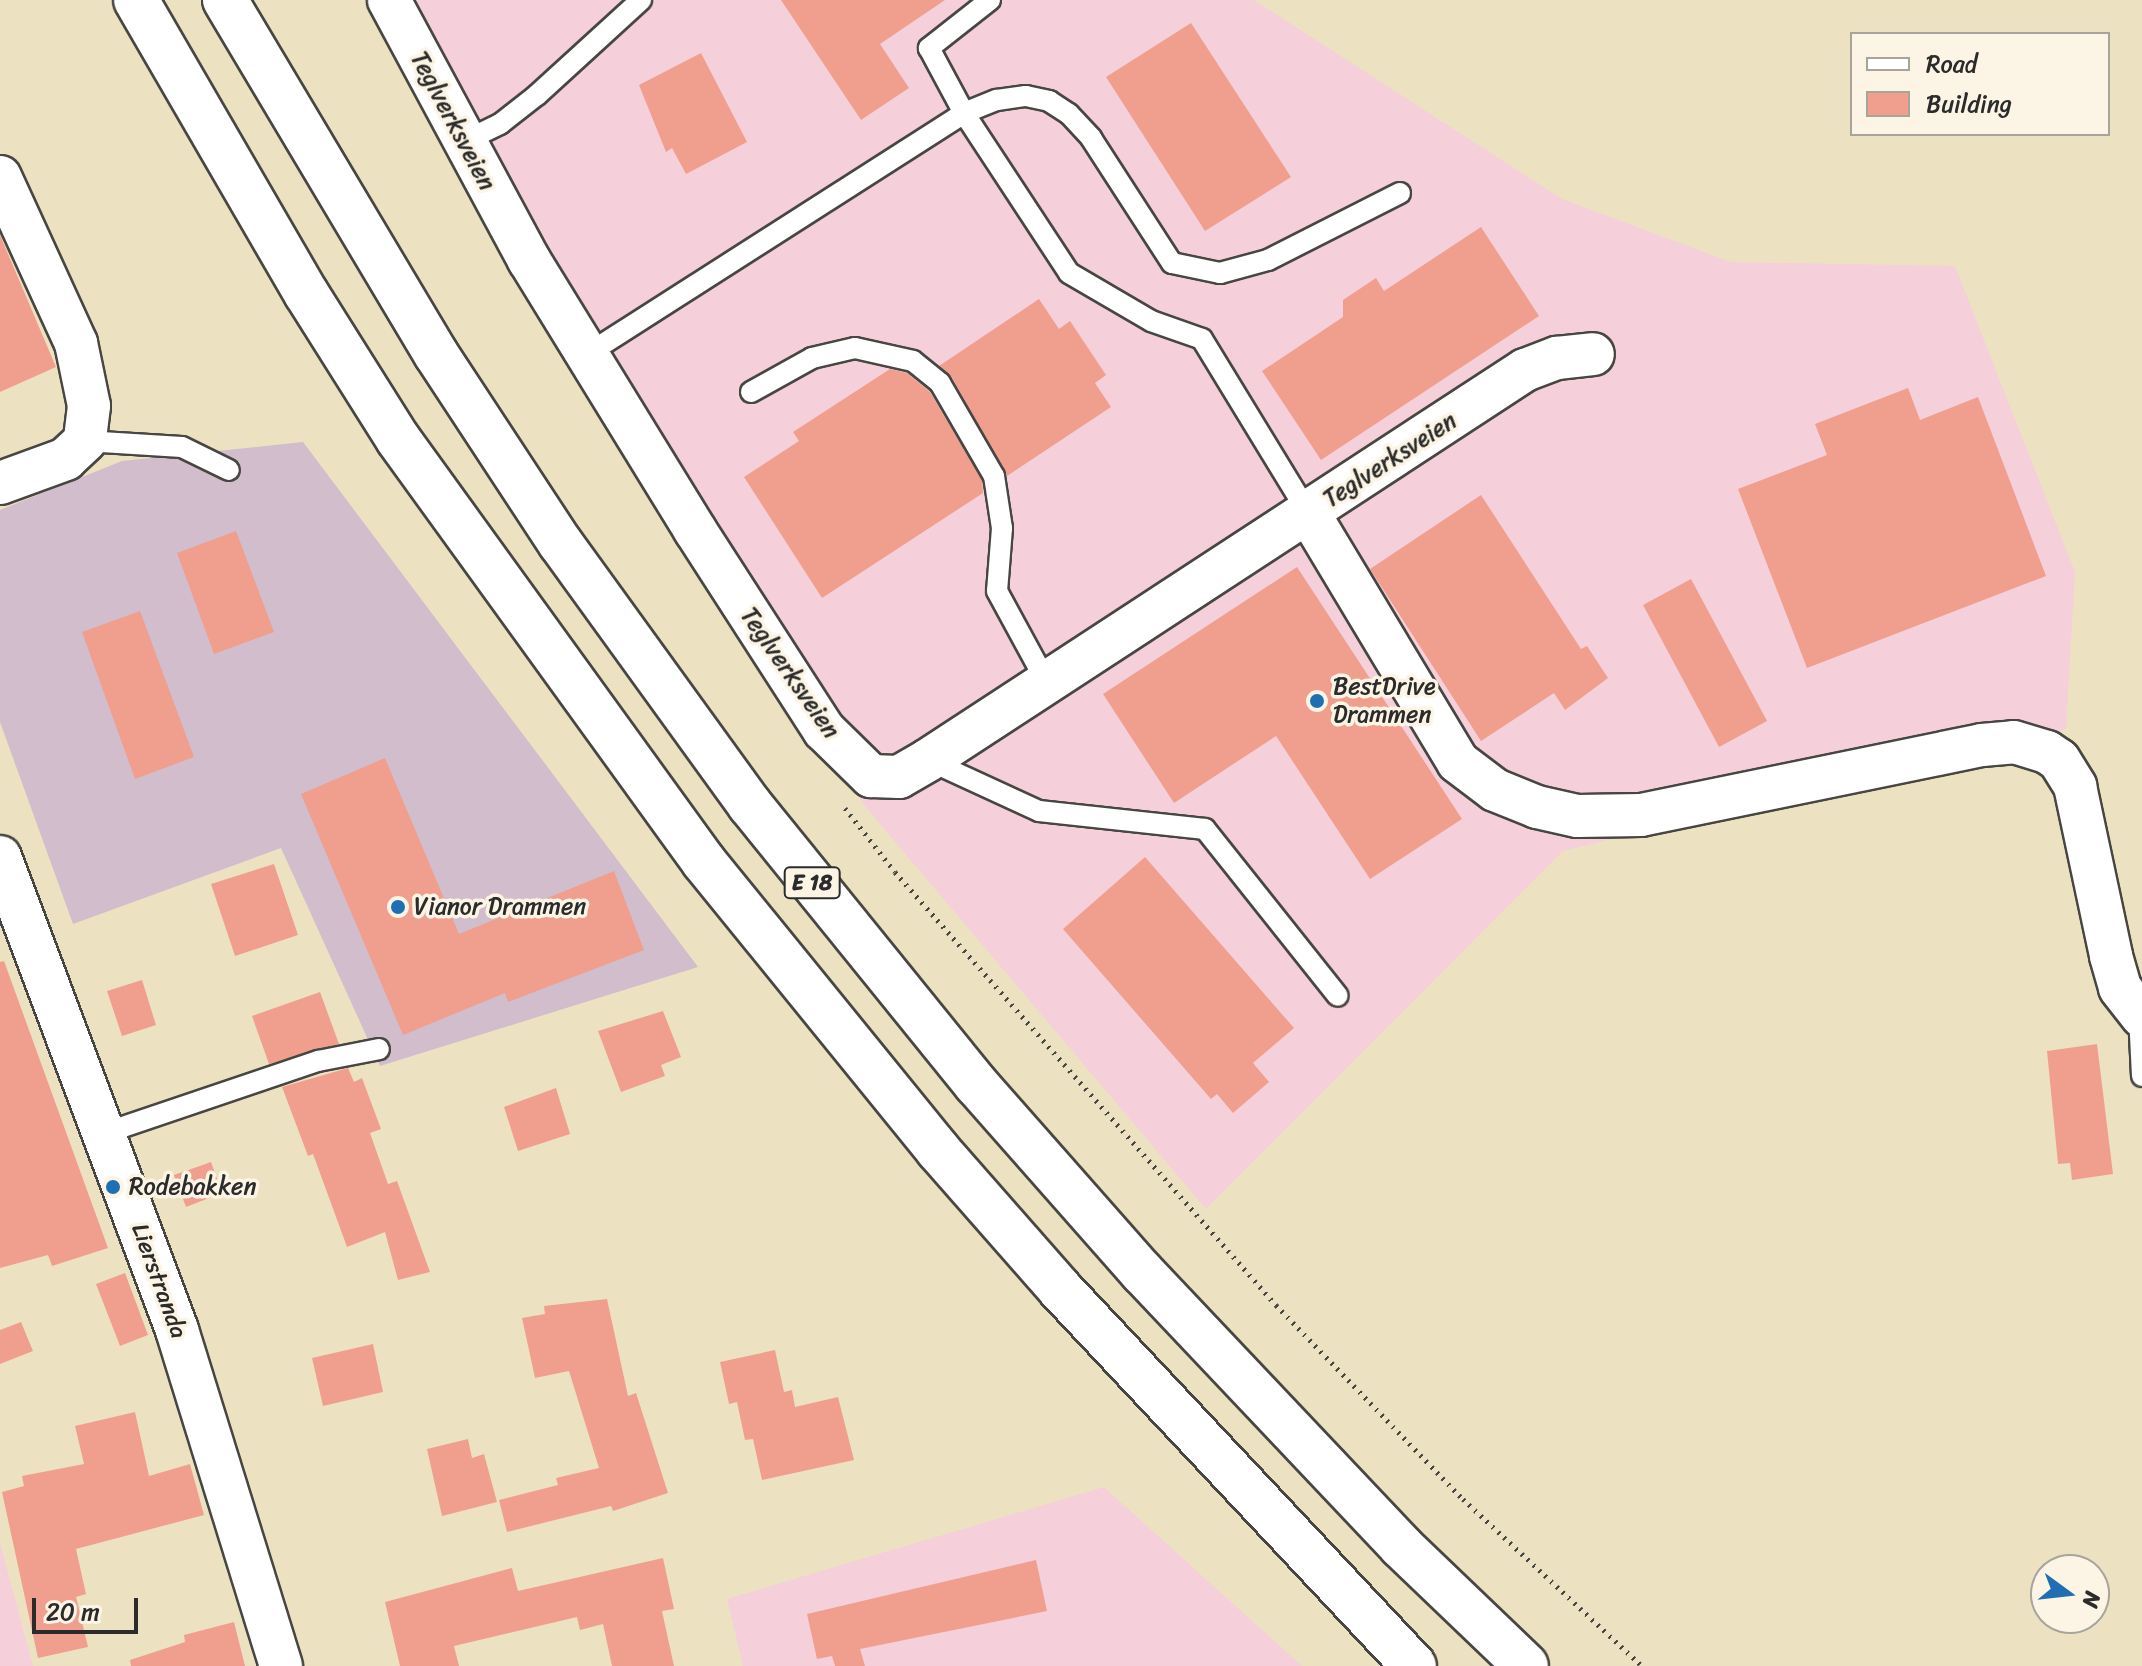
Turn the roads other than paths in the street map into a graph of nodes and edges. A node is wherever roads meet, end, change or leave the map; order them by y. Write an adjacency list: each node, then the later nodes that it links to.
1 (136, 0): 26 (highway)
2 (225, 0): 27 (highway, E 18)
3 (389, 0): 7 (street, Teglverksveien)
4 (641, 0): 7 (lane)
5 (990, 0): 6 (lane)
6 (964, 113): 9 (lane); 10 (lane); 16 (lane)
7 (463, 142): 10 (street, Teglverksveien)
8 (0, 177): 13 (street)
9 (1400, 193)
10 (589, 353): 18 (street, Teglverksveien)
11 (1593, 354): 16 (street, Teglverksveien)
12 (751, 392): 17 (lane)
13 (85, 441): 14 (lane); 15 (street)
14 (229, 470)
15 (3, 473)
16 (1309, 514): 17 (street, Teglverksveien); 21 (street)
17 (1047, 683): 18 (street, Teglverksveien)
18 (928, 760): 20 (lane)
19 (0, 857): 24 (street, Lierstranda)
20 (1338, 996)
21 (2140, 1015): 23 (lane)
22 (379, 1049): 24 (lane)
23 (2142, 1076)
24 (105, 1133): 25 (street, Lierstranda)
25 (281, 1666)
26 (1414, 1666)
27 (1526, 1666)

